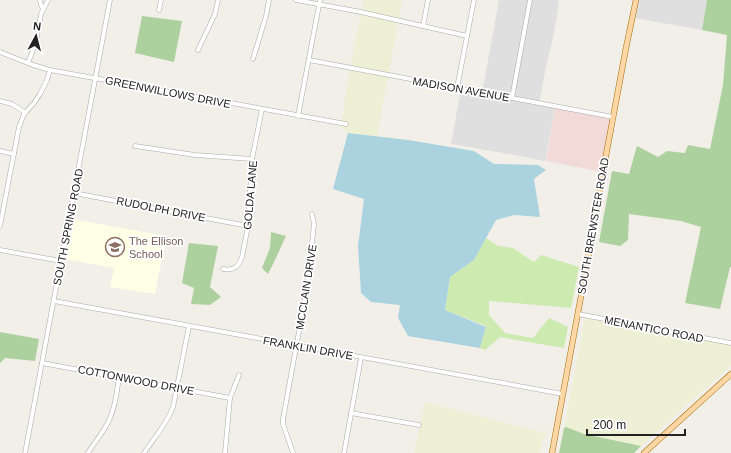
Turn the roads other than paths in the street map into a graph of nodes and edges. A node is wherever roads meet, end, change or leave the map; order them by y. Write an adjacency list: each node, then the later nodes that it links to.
1 (40, 0): 13 (street)
2 (48, 0): 21 (street)
3 (110, 0): 23 (street, SOUTH SPRING ROAD)
4 (161, 0): 14 (street)
5 (218, 0): 17 (street)
6 (269, 0): 19 (street)
7 (296, 0): 12 (street)
8 (428, 0): 15 (street)
9 (474, 0): 16 (street)
10 (530, 0): 25 (street)
11 (636, 0): 30 (main road, SOUTH BREWSTER ROAD)
12 (319, 2): 15 (street); 20 (street)
13 (42, 7)
14 (159, 10)
15 (423, 26): 16 (street)
16 (467, 36): 24 (street)
17 (198, 50)
18 (0, 52): 21 (street, GREENWILLOWS DRIVE)
19 (253, 59)
20 (309, 60): 24 (street, MADISON AVENUE); 29 (street)
21 (28, 63): 22 (street, GREENWILLOWS DRIVE)
22 (50, 70): 23 (street, GREENWILLOWS DRIVE); 28 (street)
23 (95, 78): 27 (street, GREENWILLOWS DRIVE); 36 (street, SOUTH SPRING ROAD)
24 (457, 88): 25 (street, MADISON AVENUE)
25 (512, 98): 30 (street, MADISON AVENUE)
26 (0, 101): 28 (street)
27 (262, 109): 29 (street, GREENWILLOWS DRIVE); 35 (street, GOLDA LANE)
28 (26, 113): 34 (street)
29 (298, 116): 31 (street, GREENWILLOWS DRIVE)
30 (613, 116): 45 (main road, SOUTH BREWSTER ROAD)
31 (346, 124)
32 (134, 146): 35 (street)
33 (0, 151): 34 (street)
34 (14, 154): 37 (street)
35 (252, 159): 40 (street, GOLDA LANE)
36 (74, 193): 40 (street, RUDOLPH DRIVE); 42 (street, SOUTH SPRING ROAD)
37 (2, 205): 39 (street)
38 (312, 214): 48 (street, MCCLAIN DRIVE)
39 (0, 226)
40 (248, 226): 43 (street, GOLDA LANE)
41 (0, 250): 42 (street)
42 (61, 261): 44 (street, SOUTH SPRING ROAD)
43 (224, 269)
44 (54, 301): 46 (street, FRANKLIN DRIVE); 50 (street, SOUTH SPRING ROAD)
45 (578, 314): 47 (street, MENANTICO ROAD); 55 (main road, SOUTH BREWSTER ROAD)
46 (189, 326): 48 (street, FRANKLIN DRIVE); 54 (street)
47 (731, 343)
48 (296, 346): 49 (street, FRANKLIN DRIVE); 63 (street, MCCLAIN DRIVE)
49 (361, 358): 55 (street, FRANKLIN DRIVE); 57 (street)
50 (42, 363): 53 (street, COTTONWOOD DRIVE); 59 (street, SOUTH SPRING ROAD)
51 (731, 374): 66 (main road)
52 (239, 375): 56 (street)
53 (119, 377): 54 (street, COTTONWOOD DRIVE); 60 (street)
54 (177, 388): 56 (street, COTTONWOOD DRIVE); 61 (street)
55 (563, 394): 65 (main road, SOUTH BREWSTER ROAD)
56 (230, 398): 62 (street)
57 (352, 412): 58 (street); 64 (street)
58 (419, 425)
59 (25, 453)
60 (88, 453)
61 (144, 453)
62 (225, 453)
63 (293, 453)
64 (344, 453)
65 (552, 453)
66 (644, 453)

